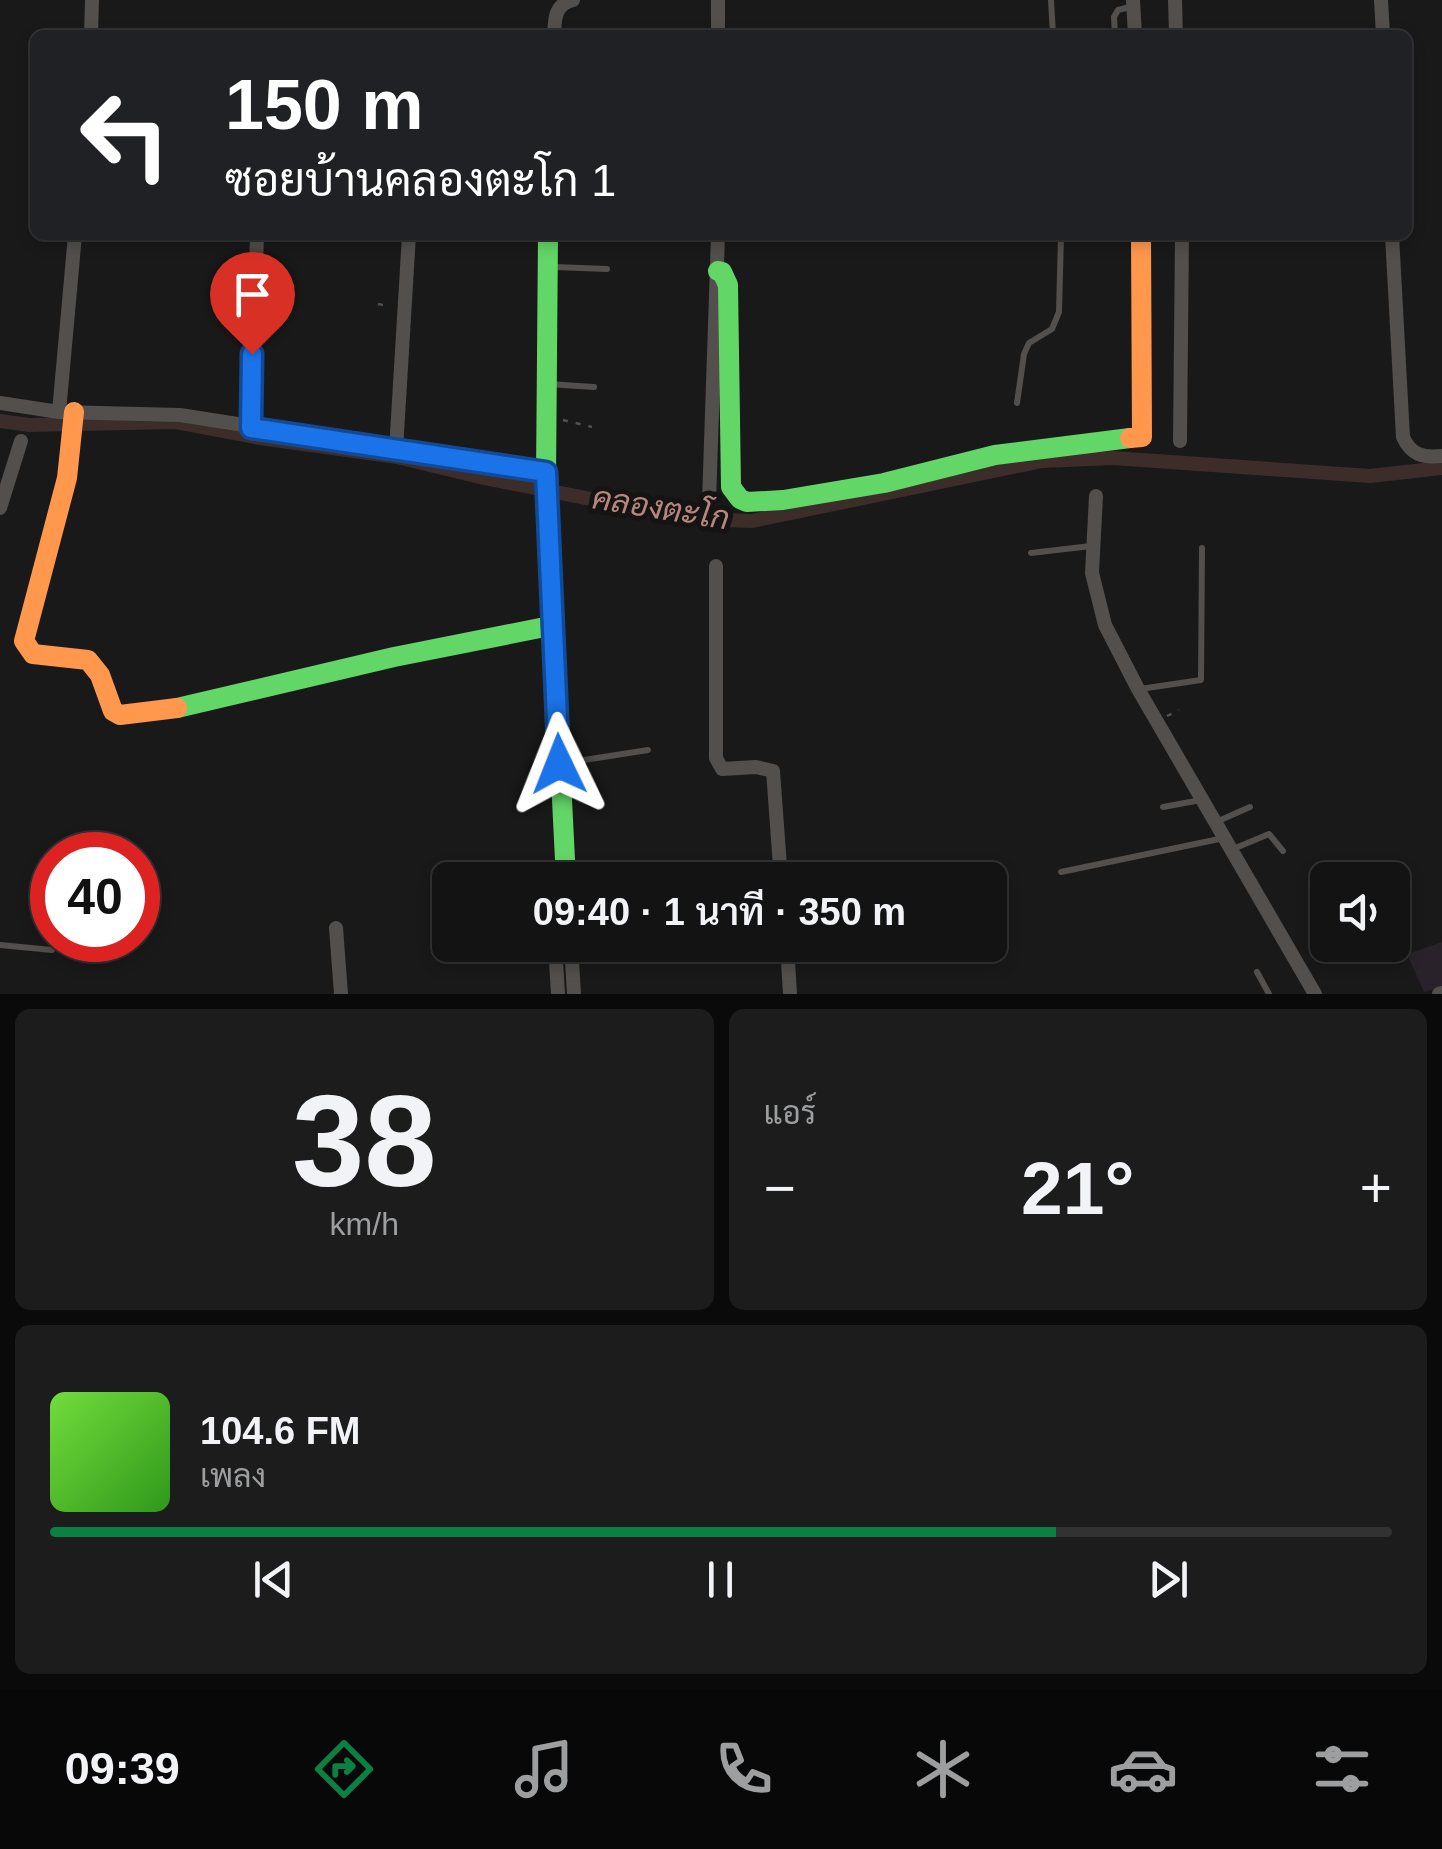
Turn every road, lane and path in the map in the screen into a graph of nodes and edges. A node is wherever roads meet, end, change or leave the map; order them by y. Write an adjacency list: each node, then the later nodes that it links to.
1 (92, 0): 8 (street)
2 (718, 0): 10 (street)
3 (1051, 0): 11 (lane)
4 (1175, 0): 14 (street)
5 (1382, 0): 15 (street)
6 (564, 2): 9 (street)
7 (1134, 3): 12 (lane); 13 (street)
8 (91, 30)
9 (554, 30)
10 (718, 30)
11 (1053, 30)
12 (1115, 30)
13 (1135, 30)
14 (1176, 30)
15 (1383, 30)
16 (75, 240): 35 (street)
17 (257, 240): 28 (street)
18 (409, 240): 40 (street)
19 (548, 240): 25 (street)
20 (718, 240): 27 (street)
21 (1061, 240): 33 (lane)
22 (1141, 240): 27 (street)
23 (1182, 240): 38 (street)
24 (1392, 240): 41 (street)
25 (547, 267): 26 (lane); 30 (street)
26 (608, 268)
27 (718, 271): 44 (street)
28 (254, 303): 29 (lane); 37 (street)
29 (286, 305)
30 (547, 384): 31 (lane); 34 (street)
31 (594, 387)
32 (0, 403): 35 (street)
33 (1017, 403)
34 (546, 417): 36 (path); 42 (street)
35 (70, 419): 37 (street); 50 (street)
36 (592, 427)
37 (251, 428): 40 (street)
38 (1180, 440)
39 (21, 441): 45 (street)
40 (396, 450): 42 (street)
41 (1442, 456)
42 (546, 475): 50 (street)
43 (1096, 496): 46 (street)
44 (709, 502)
45 (0, 508)
46 (1091, 546): 48 (lane); 51 (street)
47 (1202, 548): 51 (lane)
48 (1031, 553)
49 (716, 566): 61 (street)
50 (555, 625): 53 (street)
51 (1138, 689): 54 (street)
52 (648, 750): 53 (lane)
53 (559, 764): 60 (street)
54 (1203, 800): 55 (lane); 57 (street)
55 (1163, 807)
56 (1250, 807): 57 (lane)
57 (1216, 822): 58 (street)
58 (1228, 843): 59 (lane); 62 (lane); 77 (street)
59 (1283, 850)
60 (565, 862)
61 (780, 862)
62 (1062, 872)
63 (336, 928): 72 (street)
64 (0, 946): 65 (lane)
65 (30, 948)
66 (556, 962): 70 (street)
67 (572, 962): 69 (street)
68 (787, 962): 75 (street)
69 (572, 965): 70 (street); 74 (street)
70 (556, 968): 73 (street)
71 (1257, 972): 76 (lane)
72 (340, 994)
73 (558, 994)
74 (574, 994)
75 (790, 994)
76 (1269, 994)
77 (1315, 994)

